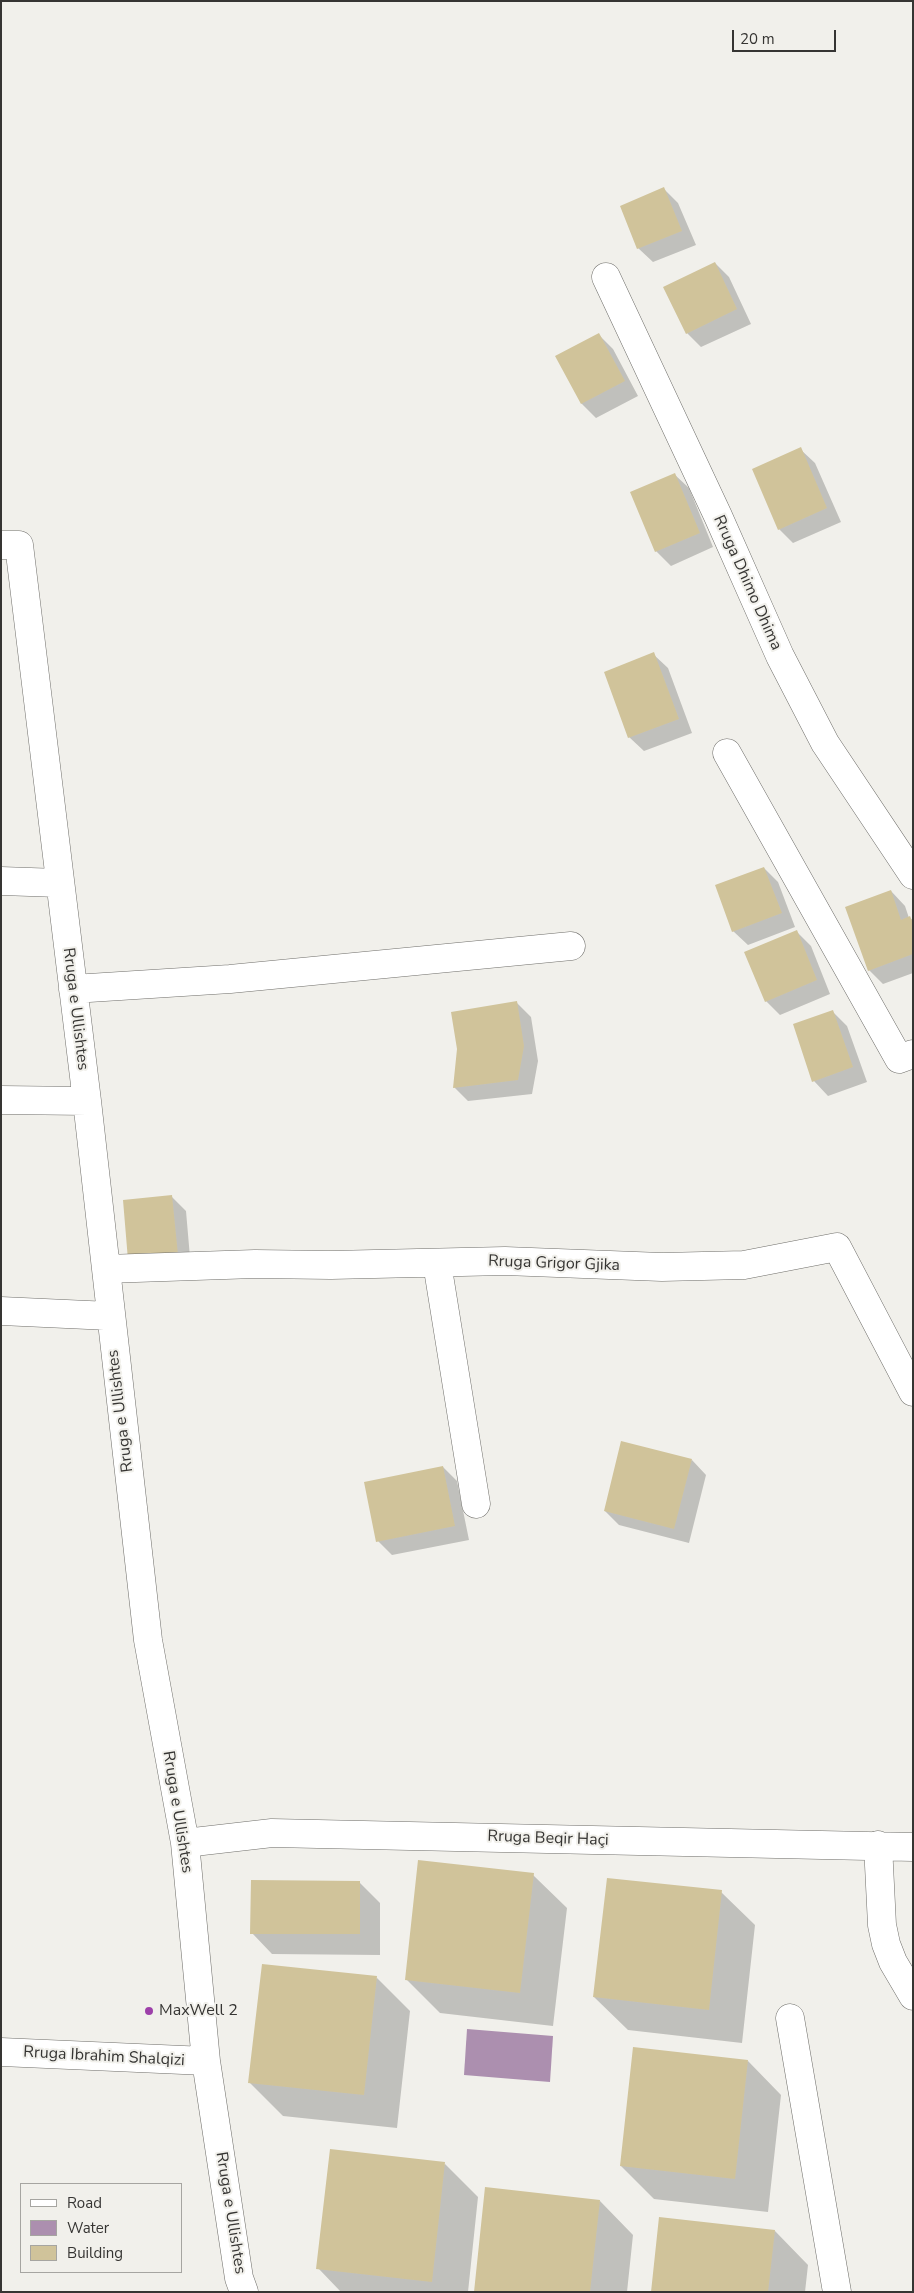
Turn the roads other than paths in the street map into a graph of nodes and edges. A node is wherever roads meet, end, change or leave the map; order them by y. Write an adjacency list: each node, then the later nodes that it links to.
1 (606, 277): 4 (street, Rruga Dhimo Dhima)
2 (1, 545): 6 (street, Rruga e Ullishtes)
3 (727, 753): 9 (street)
4 (913, 875)
5 (1, 881): 6 (street)
6 (59, 883): 8 (street, Rruga e Ullishtes)
7 (570, 946): 8 (street)
8 (73, 989): 11 (street, Rruga e Ullishtes)
9 (913, 1054)
10 (1, 1100): 11 (street)
11 (87, 1101): 13 (street, Rruga e Ullishtes)
12 (437, 1263): 13 (street, Rruga Grigor Gjika); 16 (street, Rruga Grigor Gjika); 17 (street)
13 (106, 1269): 15 (street, Rruga e Ullishtes)
14 (1, 1310): 15 (street)
15 (110, 1316): 18 (street, Rruga e Ullishtes)
16 (913, 1392)
17 (476, 1504)
18 (185, 1844): 19 (street, Rruga Beqir Haçi); 24 (street, Rruga e Ullishtes)
19 (878, 1845): 20 (street, Rruga Beqir Haçi); 21 (street)
20 (913, 1847)
21 (913, 1996)
22 (790, 2018): 26 (street)
23 (1, 2052): 24 (street, Rruga Ibrahim Shalqizi)
24 (206, 2061): 25 (street, Rruga e Ullishtes)
25 (244, 2292)
26 (837, 2292)

